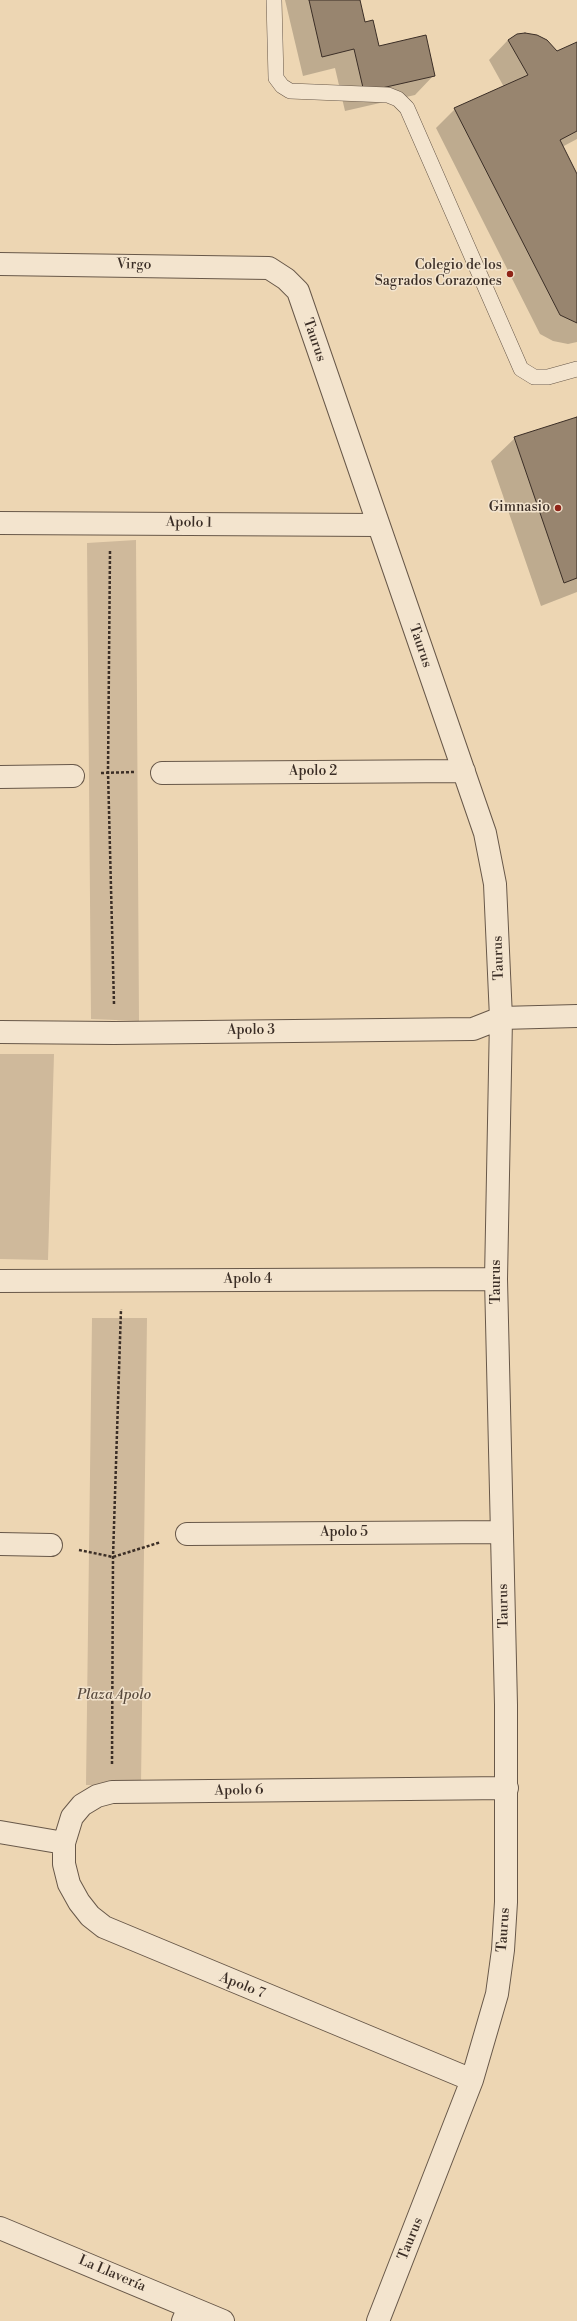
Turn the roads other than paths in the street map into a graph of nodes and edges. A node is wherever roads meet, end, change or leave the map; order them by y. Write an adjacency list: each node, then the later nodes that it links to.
1 (274, 0): 4 (lane)
2 (0, 264): 3 (street, Virgo)
3 (269, 268): 6 (street, Taurus)
4 (577, 369)
5 (0, 523): 6 (street, Apolo 1)
6 (378, 525): 7 (street, Taurus)
7 (464, 771): 8 (street, Apolo 2); 12 (street, Taurus)
8 (162, 773)
9 (73, 776): 10 (street)
10 (0, 777)
11 (577, 1016): 12 (street, Apolo 3)
12 (501, 1018): 13 (street, Apolo 3); 14 (street, Taurus)
13 (0, 1032)
14 (496, 1279): 15 (street, Apolo 4); 16 (street, Taurus)
15 (0, 1281)
16 (502, 1532): 17 (street, Apolo 5); 20 (street, Taurus)
17 (187, 1534)
18 (0, 1544): 19 (street)
19 (51, 1545)
20 (506, 1788): 22 (street, Apolo 6); 23 (street, Taurus)
21 (0, 1832): 22 (street)
22 (64, 1843): 23 (street, Apolo 7)
23 (472, 2080): 27 (street, Taurus)
24 (0, 2228): 25 (street, La Llavería)
25 (186, 2314): 26 (street, La Llavería)
26 (223, 2321)
27 (378, 2321)

